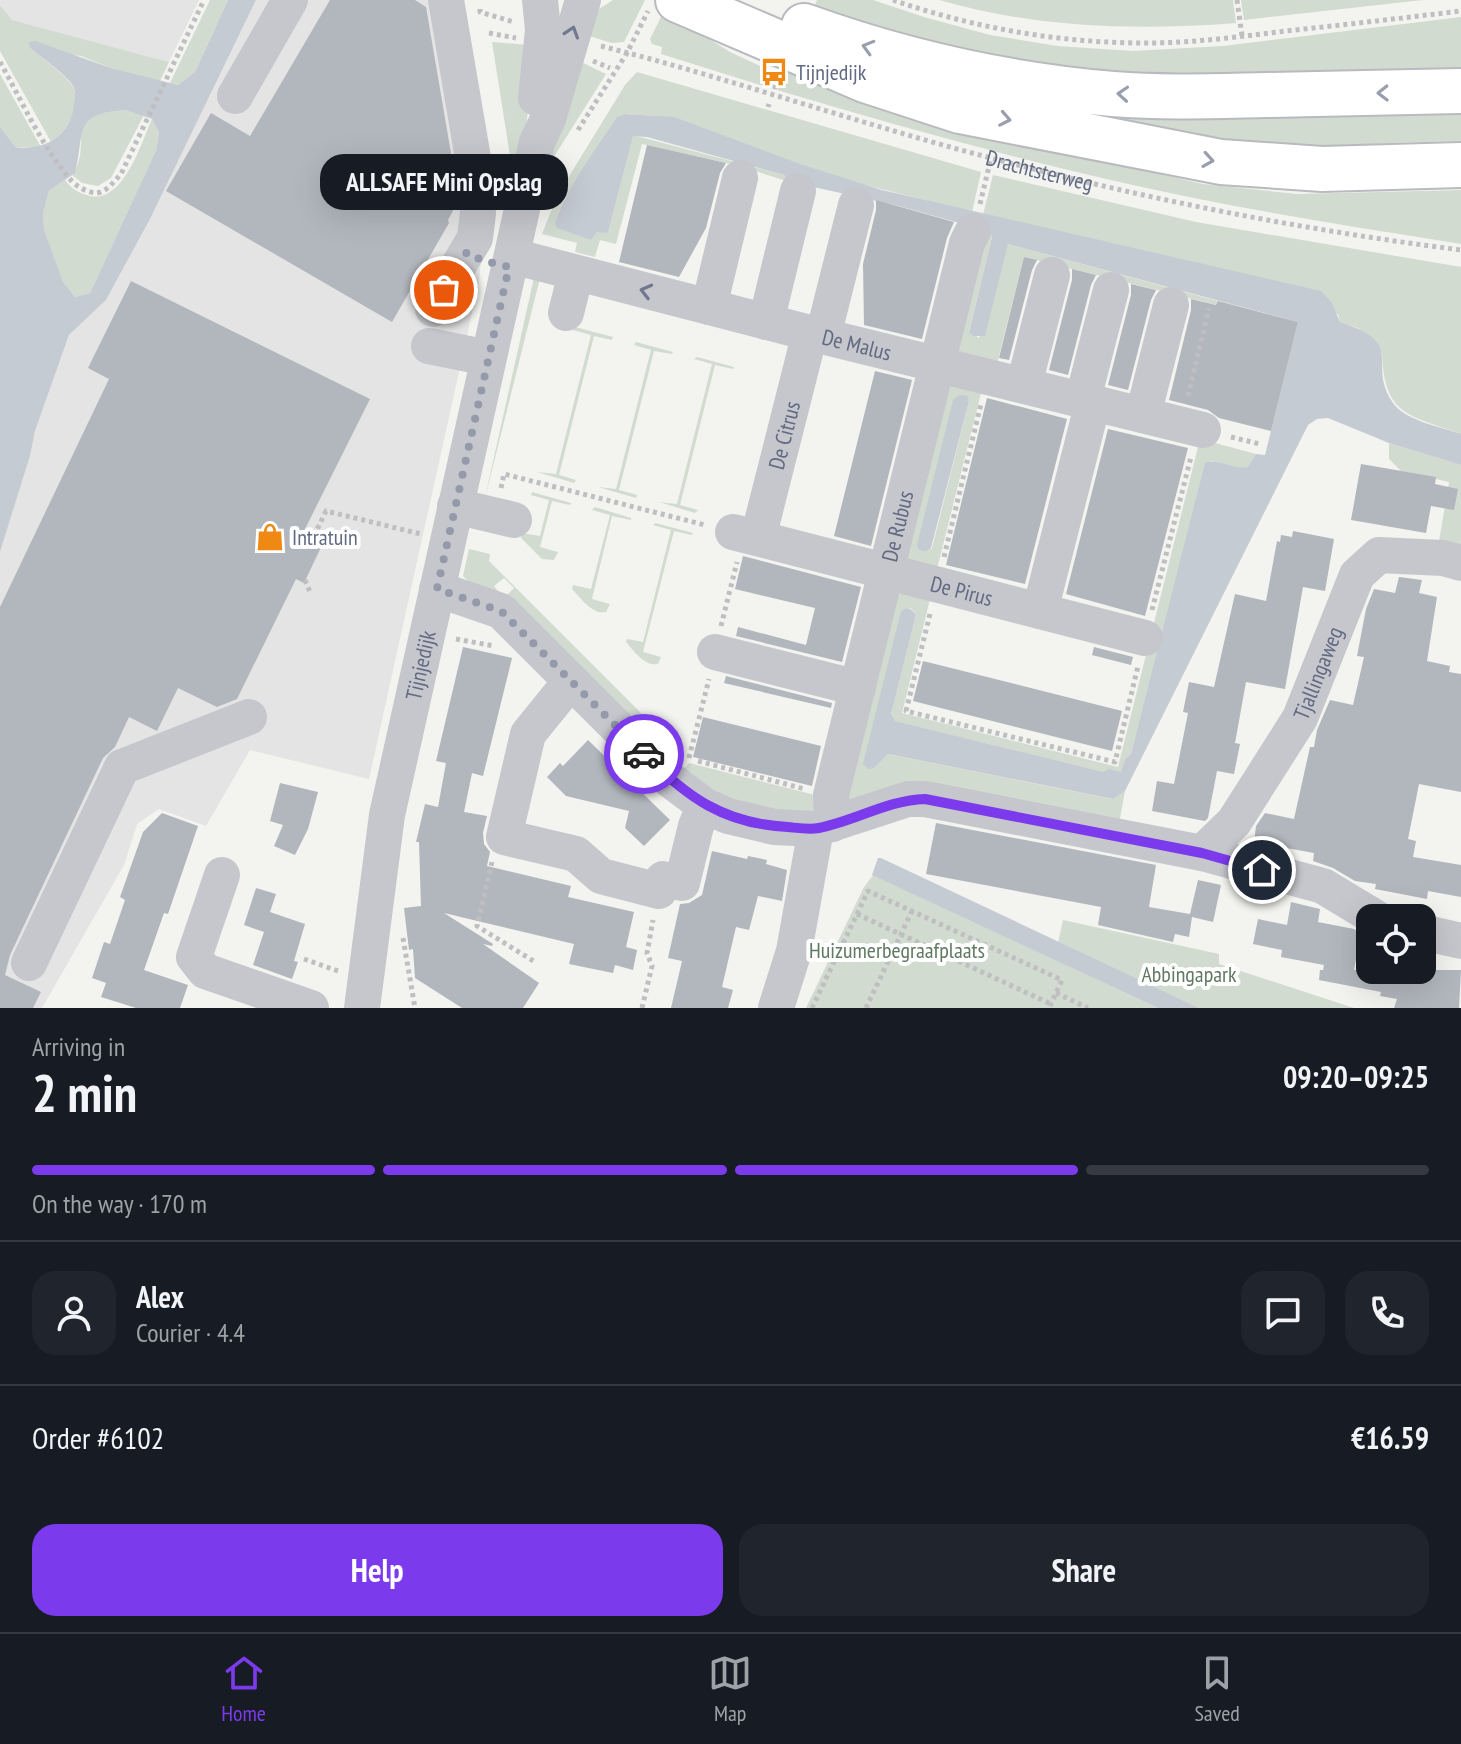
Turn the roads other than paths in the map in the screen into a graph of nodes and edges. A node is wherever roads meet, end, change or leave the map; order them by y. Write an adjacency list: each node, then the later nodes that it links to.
1 (290, 0): 8 (street)
2 (446, 0): 15 (street)
3 (540, 0): 9 (street, Tijnjedijk)
4 (583, 0): 9 (street, Tijnjedijk, one-way to 4)
5 (678, 0): 10 (main road, Drachtsterweg, one-way to 10)
6 (742, 0): 7 (main road, one-way to 6)
7 (1461, 91)
8 (235, 96)
9 (537, 142): 16 (street, Tijnjedijk)
10 (1461, 165)
11 (740, 178): 21 (street)
12 (798, 191): 24 (street)
13 (856, 205): 25 (street, De Citrus)
14 (976, 221): 28 (street, De Rubus)
15 (456, 245): 16 (street, De Malus); 22 (street)
16 (510, 261): 17 (street, De Malus); 27 (street, Tijnjedijk)
17 (576, 273): 21 (street, De Malus, one-way to 17); 23 (street)
18 (1052, 275): 29 (street)
19 (1111, 290): 30 (street)
20 (1171, 305): 31 (street)
21 (709, 307): 24 (street, De Malus)
22 (433, 309)
23 (566, 313)
24 (766, 322): 25 (street, De Malus)
25 (816, 334): 28 (street, De Malus); 35 (street, De Citrus)
26 (429, 346): 27 (street)
27 (488, 358): 33 (street, Tijnjedijk)
28 (938, 365): 29 (street, De Malus); 37 (street, De Rubus)
29 (1024, 385): 30 (street, De Malus)
30 (1088, 401): 31 (street, De Malus); 39 (street)
31 (1143, 415): 32 (street, De Malus)
32 (1192, 427)
33 (455, 506): 34 (street); 38 (street, Tijnjedijk)
34 (504, 518)
35 (745, 535): 37 (street, De Pirus)
36 (1461, 563): 47 (street, Tjallingaweg)
37 (887, 571): 39 (street, De Pirus); 43 (street, De Rubus)
38 (437, 589): 42 (street); 53 (street, Tijnjedijk)
39 (1040, 611): 40 (street, De Pirus)
40 (1145, 638)
41 (715, 652): 43 (street)
42 (559, 669): 45 (street); 45 (street)
43 (858, 688): 46 (street, De Rubus)
44 (249, 717): 52 (street)
45 (705, 806): 46 (street)
46 (827, 816): 47 (street); 55 (street, De Rubus)
47 (1202, 853): 49 (street)
48 (222, 875): 54 (street)
49 (1356, 906)
50 (1436, 935): 51 (street)
51 (1461, 941)
52 (29, 963)
53 (373, 1006)
54 (311, 1008)
55 (776, 1008)

